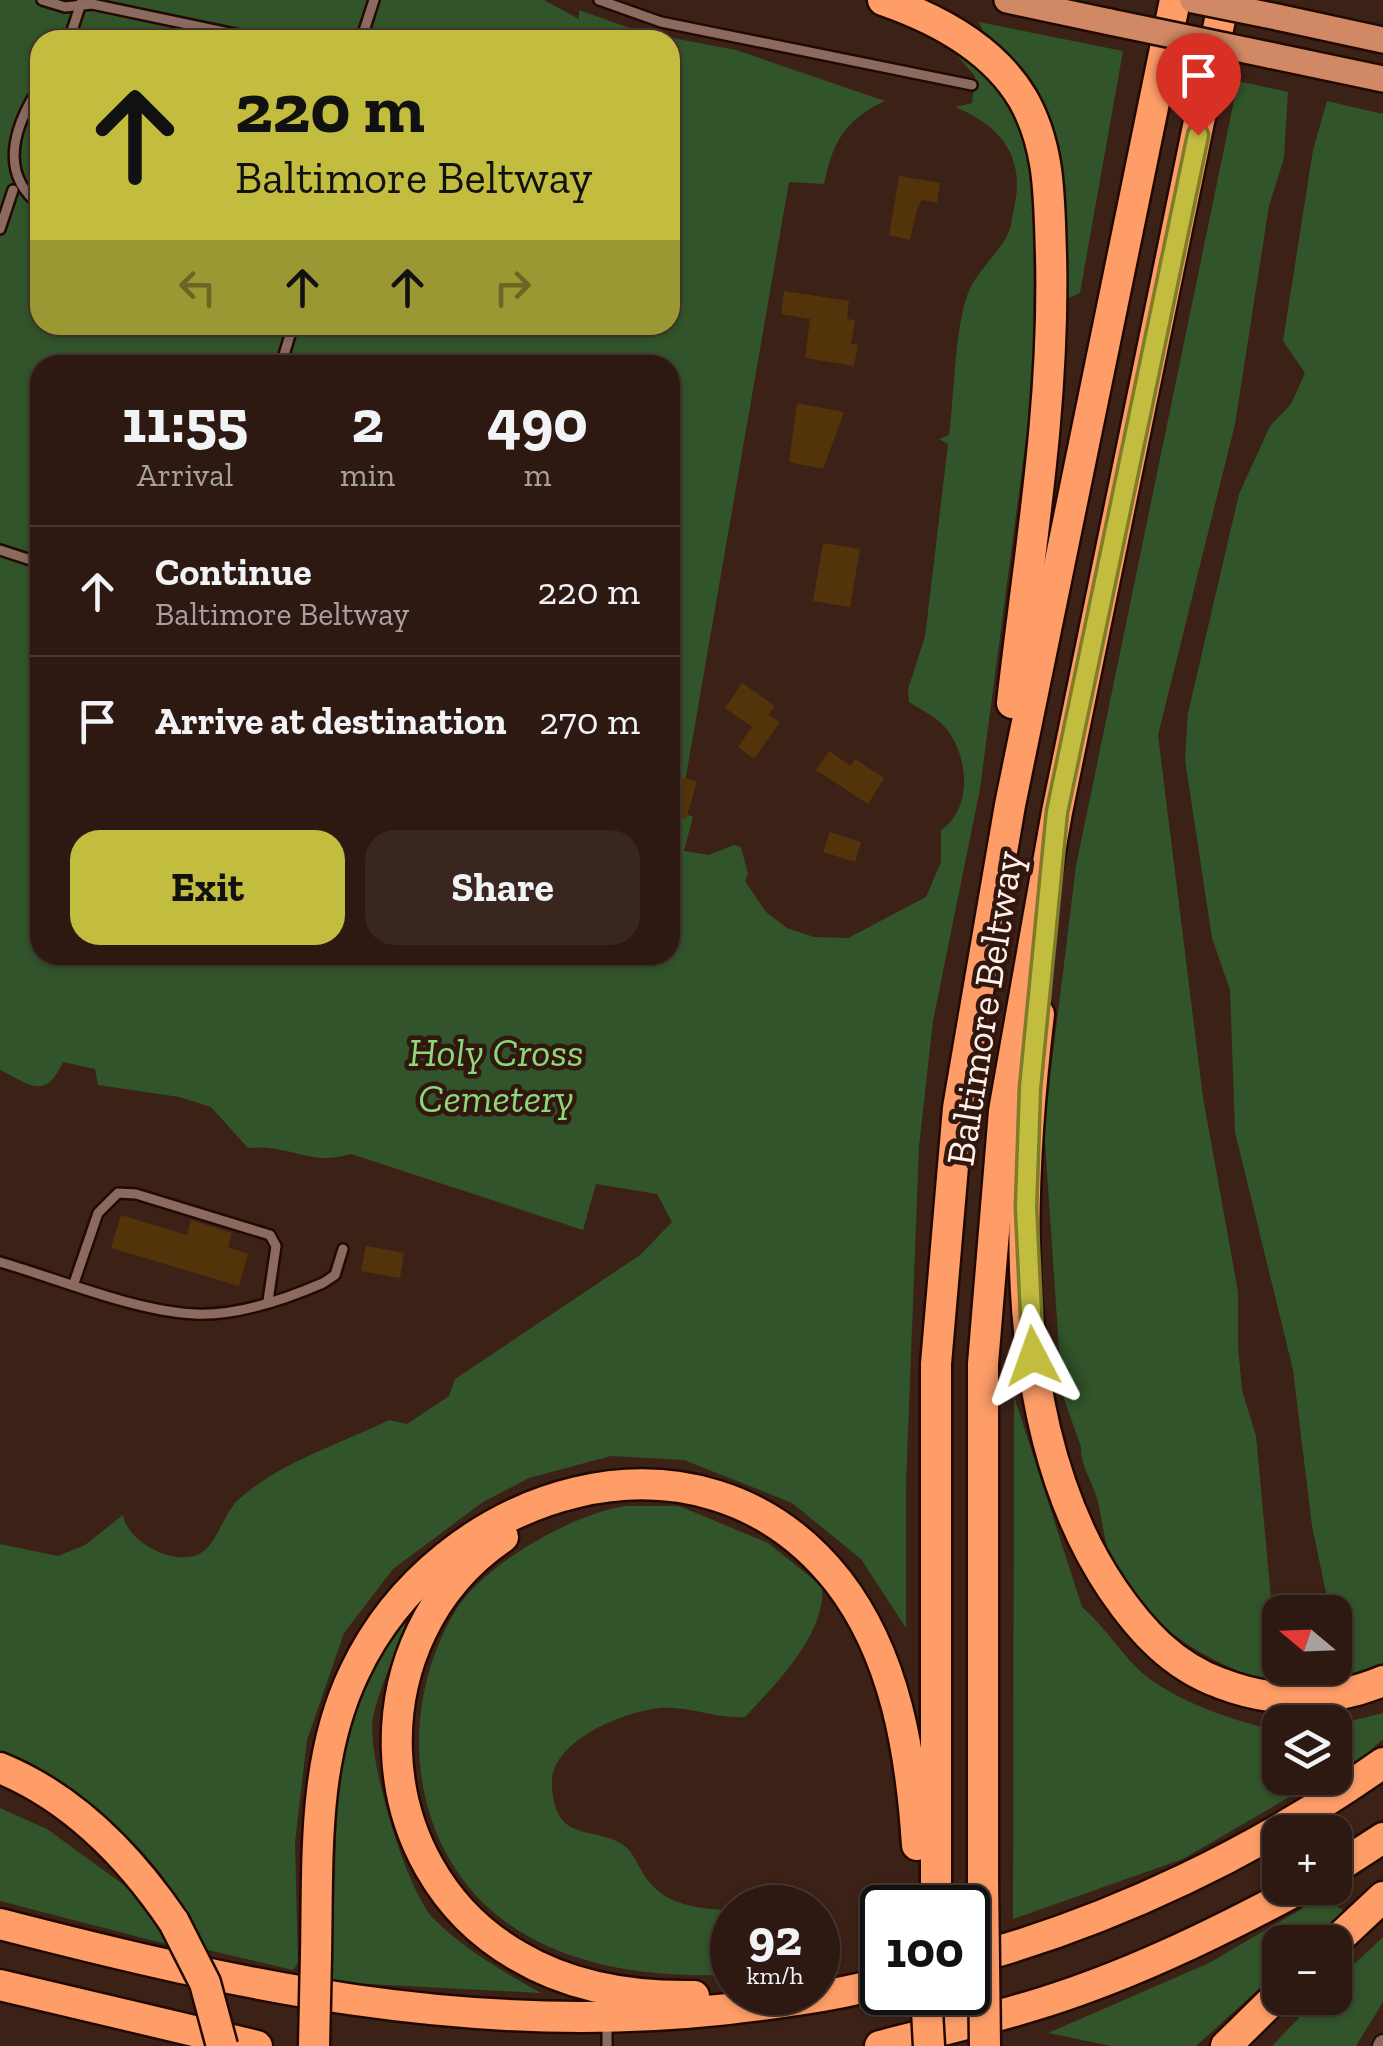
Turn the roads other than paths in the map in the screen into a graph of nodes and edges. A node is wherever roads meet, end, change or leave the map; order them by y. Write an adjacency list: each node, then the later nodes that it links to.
1 (42, 0): 10 (lane)
2 (374, 0): 13 (lane)
3 (599, 0): 16 (lane)
4 (883, 0): 25 (highway)
5 (1007, 0): 15 (main road, bridge)
6 (1175, 0): 25 (highway, Baltimore Beltway)
7 (1194, 0): 14 (main road, bridge)
8 (1224, 0): 18 (highway, Baltimore Beltway)
9 (1237, 0): 18 (highway)
10 (81, 2): 11 (lane); 12 (lane)
11 (72, 30)
12 (215, 30)
13 (364, 30)
14 (1383, 40)
15 (1383, 79)
16 (972, 85)
17 (30, 102): 19 (lane)
18 (1198, 135): 24 (highway, Baltimore Beltway)
19 (13, 190): 20 (lane); 21 (lane)
20 (30, 199)
21 (0, 229)
22 (0, 550): 23 (lane)
23 (30, 560)
24 (1057, 812): 31 (highway); 56 (highway, Baltimore Beltway, bridge)
25 (986, 935): 37 (highway, Baltimore Beltway)
26 (343, 1249): 29 (lane)
27 (0, 1262): 28 (lane)
28 (74, 1283): 29 (lane); 29 (lane)
29 (268, 1301)
30 (587, 1491): 36 (highway); 45 (highway); 52 (highway, bridge)
31 (1383, 1681)
32 (1383, 1764): 42 (highway)
33 (0, 1768): 50 (highway, bridge)
34 (1383, 1838): 35 (highway)
35 (1352, 1857)
36 (926, 1885)
37 (928, 1885)
38 (1383, 1898): 41 (highway)
39 (1269, 1905): 53 (highway)
40 (0, 1924): 49 (highway)
41 (1352, 1926)
42 (990, 1953)
43 (0, 1985): 51 (highway)
44 (860, 1987): 49 (highway)
45 (710, 1993)
46 (1262, 2011): 57 (highway)
47 (928, 2015): 54 (highway, bridge)
48 (941, 2015): 55 (highway)
49 (607, 2032)
50 (222, 2046)
51 (256, 2046)
52 (314, 2046)
53 (880, 2046)
54 (930, 2046)
55 (942, 2046)
56 (985, 2046)
57 (1226, 2046)

